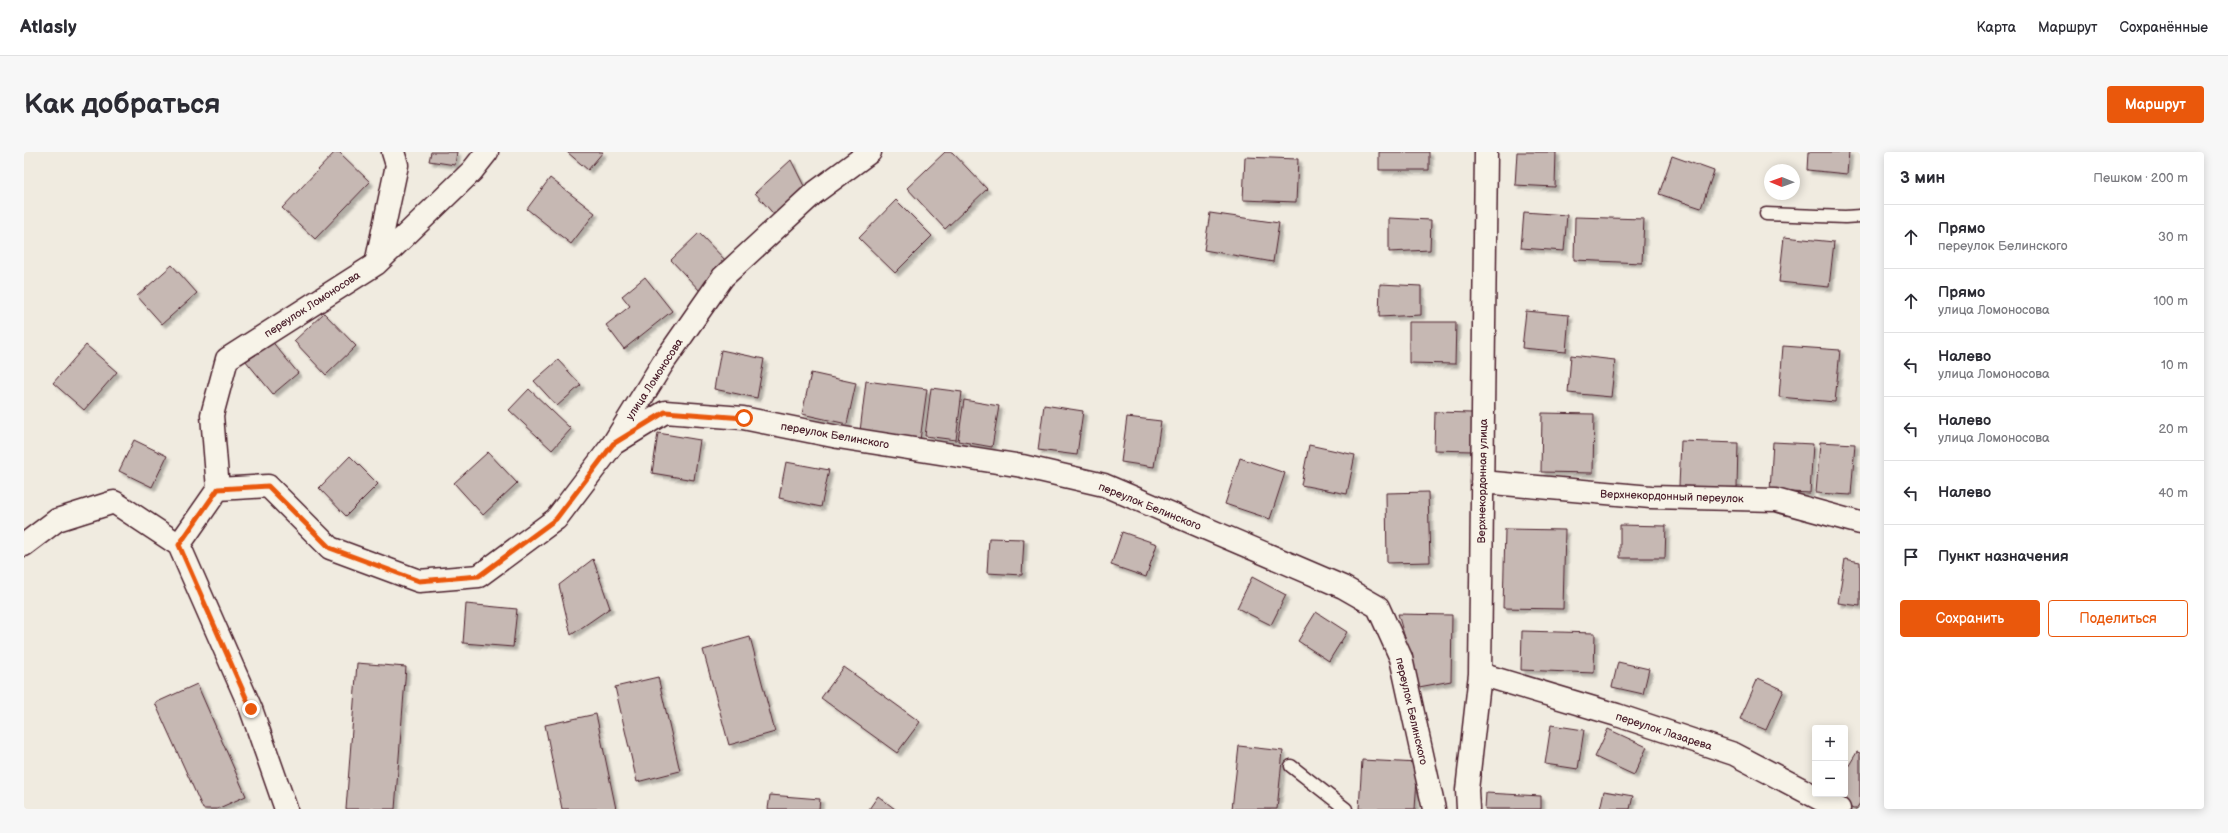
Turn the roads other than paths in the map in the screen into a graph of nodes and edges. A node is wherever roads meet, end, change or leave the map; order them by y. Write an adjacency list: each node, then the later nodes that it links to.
1 (393, 152): 7 (street)
2 (487, 152): 7 (street, переулок Ломоносова)
3 (870, 152): 8 (street, улица Ломоносова)
4 (1486, 152): 9 (street, Верхнекордонная улица)
5 (1766, 214): 6 (lane)
6 (1860, 216)
7 (376, 264): 10 (street, переулок Ломоносова)
8 (613, 444): 10 (street, улица Ломоносова); 18 (street, переулок Белинского)
9 (1482, 482): 11 (street, Верхнекордонный переулок); 14 (street, Верхнекордонная улица)
10 (218, 489): 13 (street)
11 (1860, 524)
12 (24, 545): 13 (street)
13 (179, 545): 16 (street)
14 (1480, 674): 19 (street, Верхнекордонная улица); 20 (street, переулок Лазарева)
15 (1291, 766): 17 (lane)
16 (286, 809)
17 (1346, 809)
18 (1434, 809)
19 (1468, 809)
20 (1839, 809)

